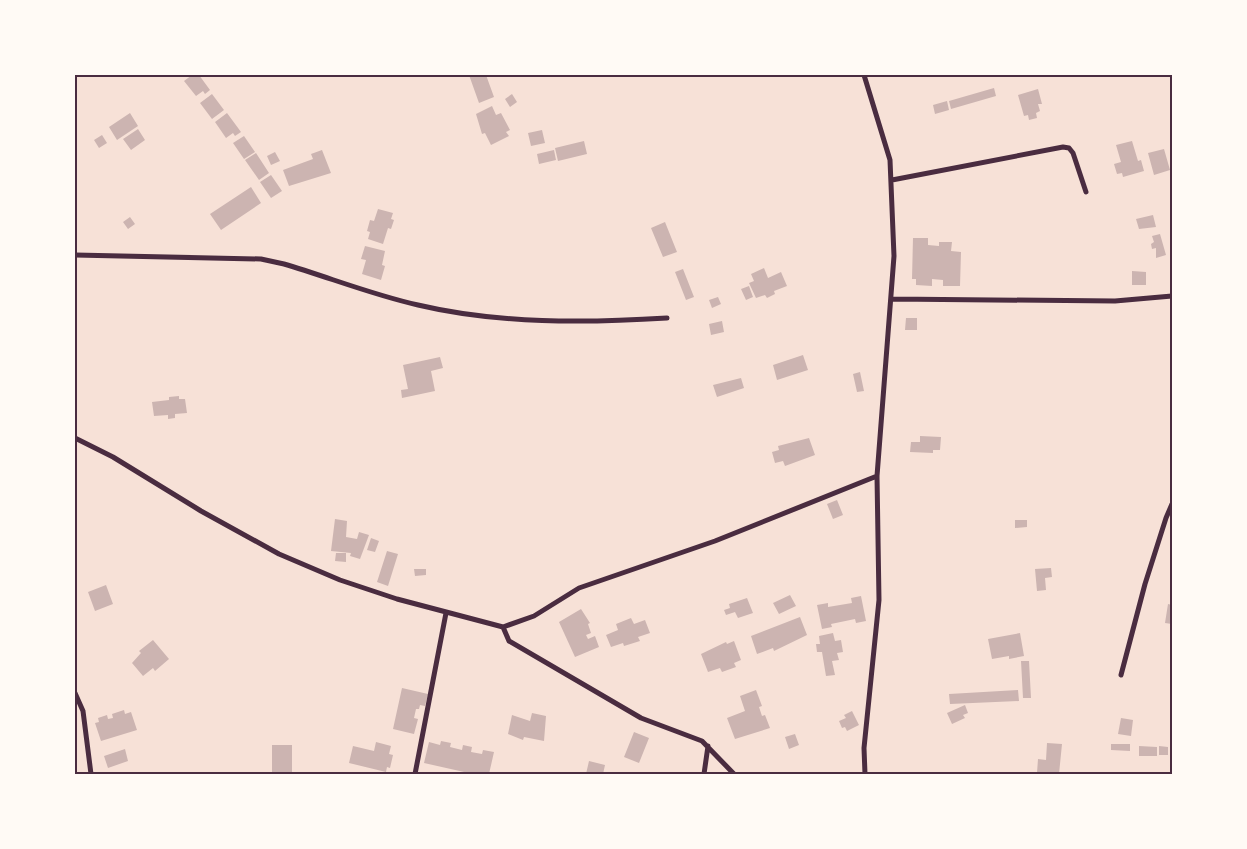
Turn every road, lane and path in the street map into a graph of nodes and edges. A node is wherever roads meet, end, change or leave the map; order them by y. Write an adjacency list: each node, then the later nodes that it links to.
1 (864, 75): 2 (street)
2 (892, 180): 3 (street); 6 (street)
3 (1086, 192)
4 (75, 255): 7 (street)
5 (1172, 296): 6 (street)
6 (892, 300): 9 (street)
7 (667, 318)
8 (75, 438): 11 (street)
9 (877, 476): 12 (street); 20 (street)
10 (1172, 504): 13 (street)
11 (446, 613): 12 (street); 17 (street)
12 (503, 627): 15 (street)
13 (1121, 676)
14 (75, 693): 16 (street)
15 (708, 746): 18 (street); 19 (street)
16 (91, 774)
17 (415, 774)
18 (704, 774)
19 (734, 774)
20 (865, 774)

